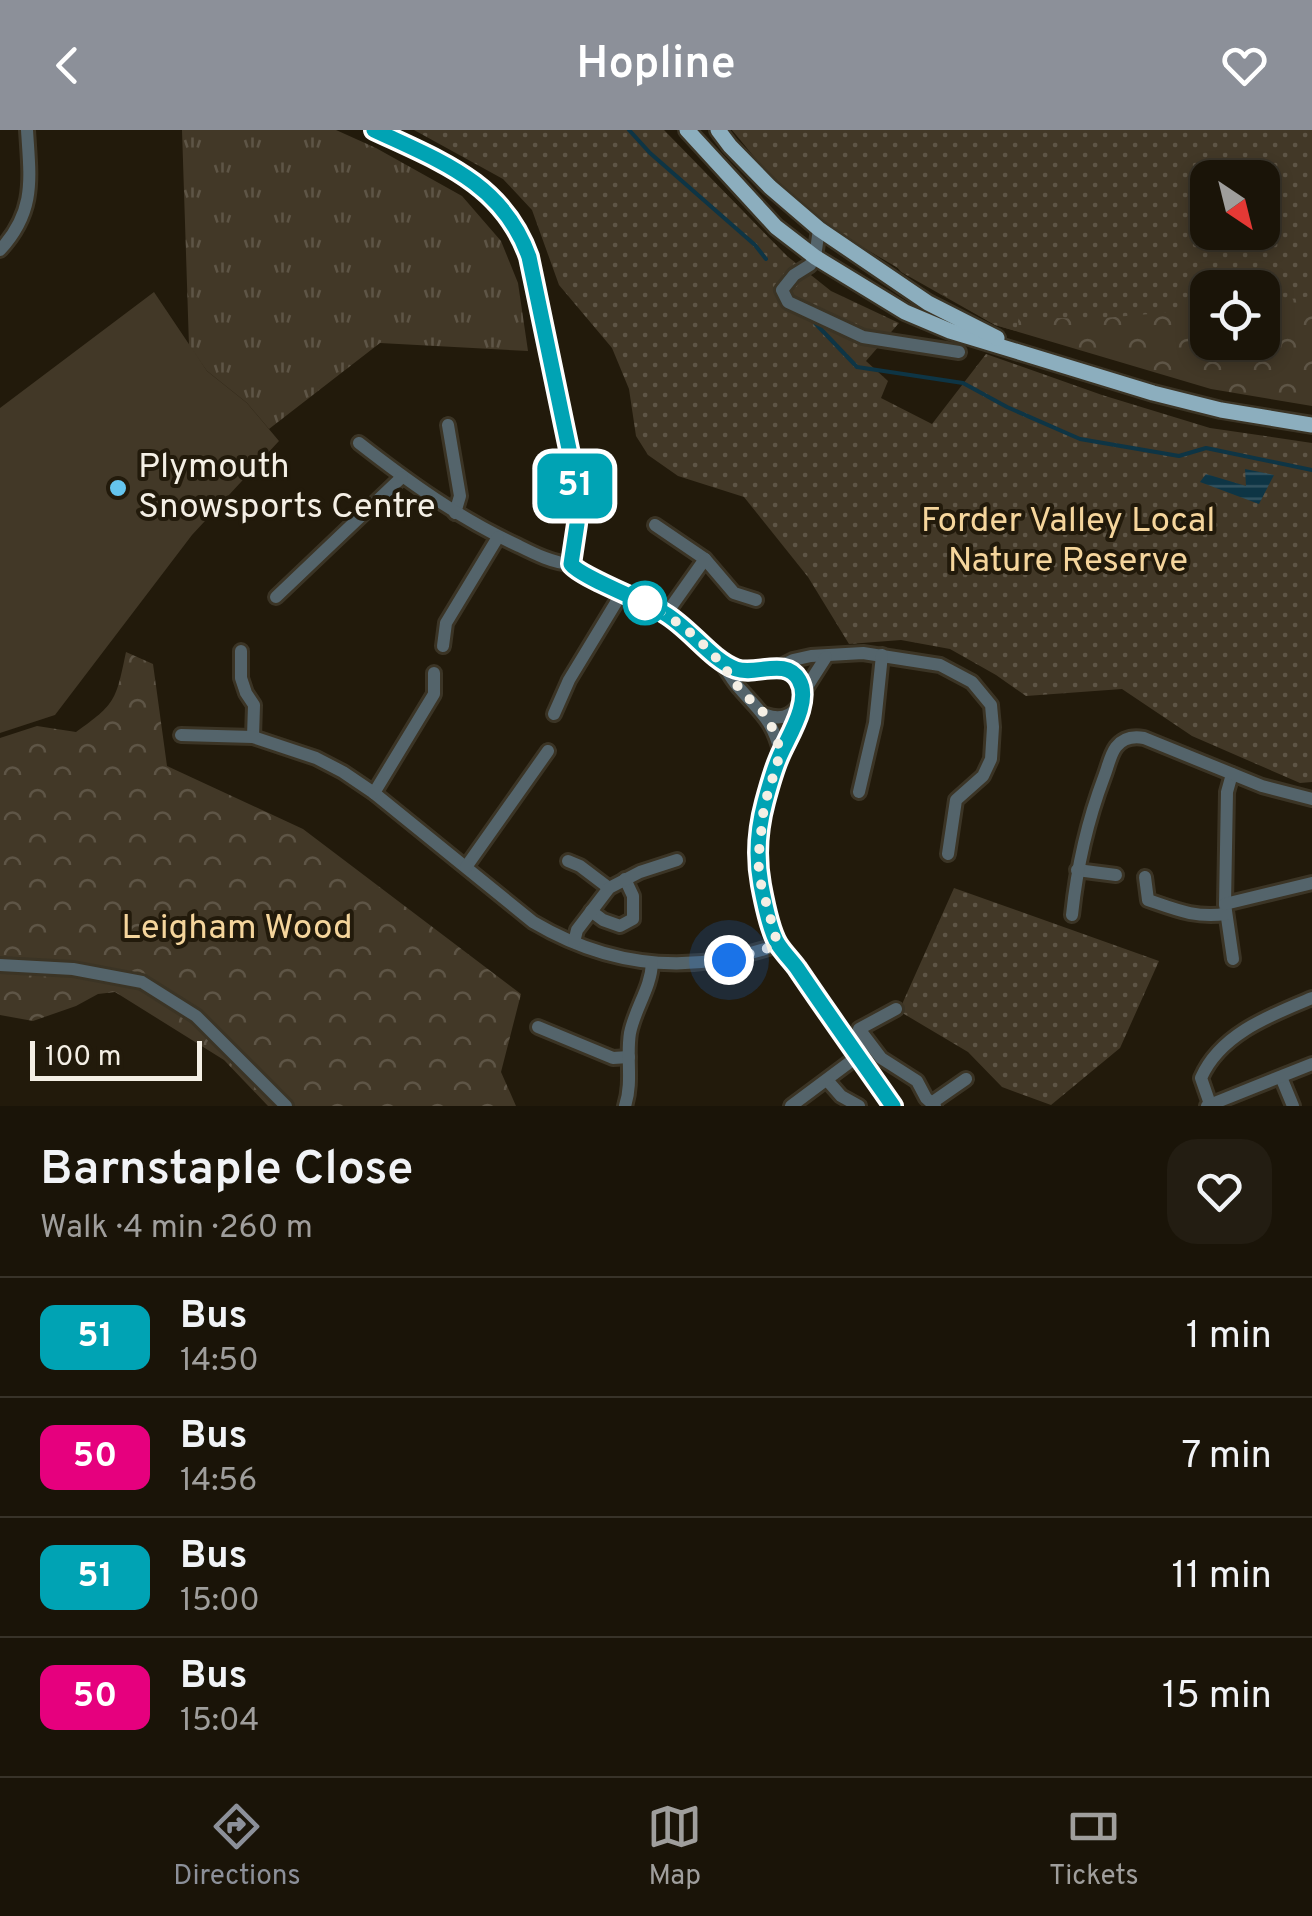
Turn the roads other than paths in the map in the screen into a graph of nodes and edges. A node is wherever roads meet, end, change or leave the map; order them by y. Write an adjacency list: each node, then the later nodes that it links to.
1 (28, 130): 6 (street)
2 (374, 130): 18 (street)
3 (687, 130): 7 (main road)
4 (718, 130): 5 (main road)
5 (819, 229): 7 (street); 9 (main road)
6 (0, 250)
7 (815, 258): 8 (street); 9 (main road)
8 (958, 352)
9 (1029, 356): 11 (main road)
10 (448, 424): 14 (street)
11 (1312, 425)
12 (359, 442): 13 (street)
13 (402, 477): 14 (street); 20 (street)
14 (455, 512): 16 (street)
15 (655, 525): 17 (street)
16 (498, 536): 18 (street); 23 (street)
17 (705, 560): 21 (street); 22 (street)
18 (571, 564): 19 (street)
19 (623, 592): 22 (street); 32 (street)
20 (276, 597)
21 (756, 600)
22 (666, 614): 27 (street)
23 (443, 646)
24 (241, 651): 35 (street)
25 (882, 655): 26 (street); 39 (street); 42 (street)
26 (826, 657): 28 (street); 30 (street)
27 (722, 664): 28 (street); 31 (street)
28 (772, 669): 30 (street); 31 (street)
29 (434, 673): 40 (street)
30 (801, 700): 33 (street); 37 (street)
31 (754, 704): 33 (street)
32 (554, 714)
33 (766, 715): 37 (street)
34 (181, 735): 35 (street)
35 (253, 737): 40 (street)
36 (548, 751): 45 (street)
37 (780, 754): 56 (street)
38 (1232, 774): 41 (street); 46 (street); 52 (street)
39 (859, 792)
40 (374, 794): 45 (street)
41 (1312, 799)
42 (948, 854)
43 (677, 860): 49 (street)
44 (568, 861): 51 (street)
45 (466, 868): 55 (street)
46 (1077, 870): 47 (street); 54 (street)
47 (1116, 875)
48 (1145, 877): 52 (street)
49 (625, 879): 51 (street); 53 (street)
50 (1312, 883): 52 (street)
51 (609, 888): 53 (street)
52 (1225, 909): 57 (street)
53 (590, 911): 55 (street)
54 (1072, 915)
55 (574, 942): 58 (street)
56 (777, 942): 58 (street); 63 (street)
57 (1233, 959)
58 (652, 963): 64 (street)
59 (0, 965): 71 (street)
60 (1312, 998): 70 (street)
61 (896, 1009): 69 (street)
62 (538, 1027): 64 (street)
63 (858, 1056): 68 (street); 75 (street)
64 (630, 1057): 72 (street)
65 (1312, 1064): 66 (street)
66 (1281, 1077): 70 (street); 76 (street)
67 (966, 1078): 69 (street)
68 (827, 1080): 73 (street); 74 (street)
69 (927, 1103)
70 (1209, 1105)
71 (286, 1106)
72 (625, 1106)
73 (791, 1106)
74 (859, 1106)
75 (893, 1106)
76 (1293, 1106)

